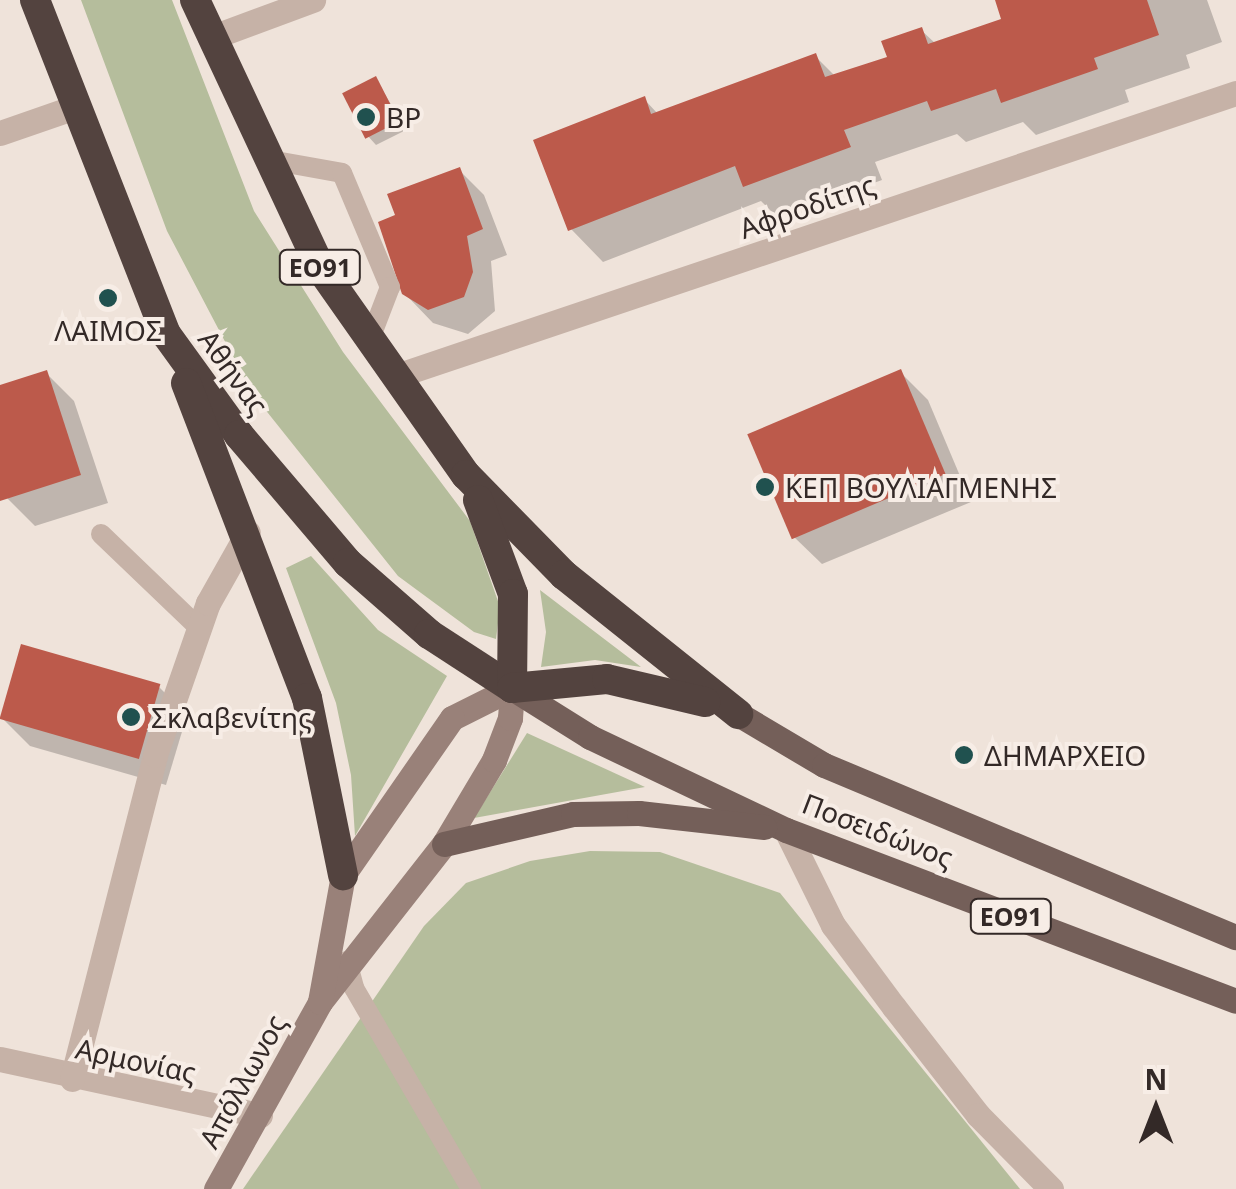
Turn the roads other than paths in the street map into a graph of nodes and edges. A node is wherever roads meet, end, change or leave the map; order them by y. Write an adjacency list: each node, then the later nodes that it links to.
1 (35, 0): 6 (highway, Αθήνας / ΕΟ91)
2 (196, 0): 4 (highway, ΕΟ91)
3 (313, 0): 4 (street)
4 (210, 38): 8 (highway, ΕΟ91)
5 (1236, 92): 11 (street, Αφροδίτης)
6 (75, 107): 7 (street); 9 (highway, Αθήνας / ΕΟ91)
7 (0, 133)
8 (270, 160): 10 (highway, ΕΟ91); 10 (lane)
9 (166, 334): 13 (highway); 16 (highway, Αθήνας / ΕΟ91)
10 (370, 339): 11 (highway, ΕΟ91)
11 (396, 376): 12 (highway, ΕΟ91)
12 (466, 474): 16 (highway); 17 (highway, Ποσειδώνος / ΕΟ91)
13 (248, 532): 15 (street); 20 (highway)
14 (101, 534): 15 (lane)
15 (198, 628): 26 (street)
16 (512, 688): 17 (highway); 18 (main road, Ποσειδώνος / ΕΟ91); 19 (street); 20 (street)
17 (738, 714): 21 (main road, Ποσειδώνος / ΕΟ91)
18 (786, 830): 19 (main road); 24 (main road, Ποσειδώνος / ΕΟ91); 30 (street)
19 (444, 844): 22 (street)
20 (344, 876): 23 (street)
21 (1236, 938)
22 (348, 962): 23 (street); 29 (lane)
23 (320, 1002): 27 (street, Απόλλωνος)
24 (1236, 1002)
25 (0, 1059): 26 (street, Αρμονίας)
26 (72, 1079): 27 (street, Αρμονίας)
27 (260, 1115): 28 (street, Απόλλωνος)
28 (216, 1189)
29 (471, 1189)
30 (1051, 1189)

